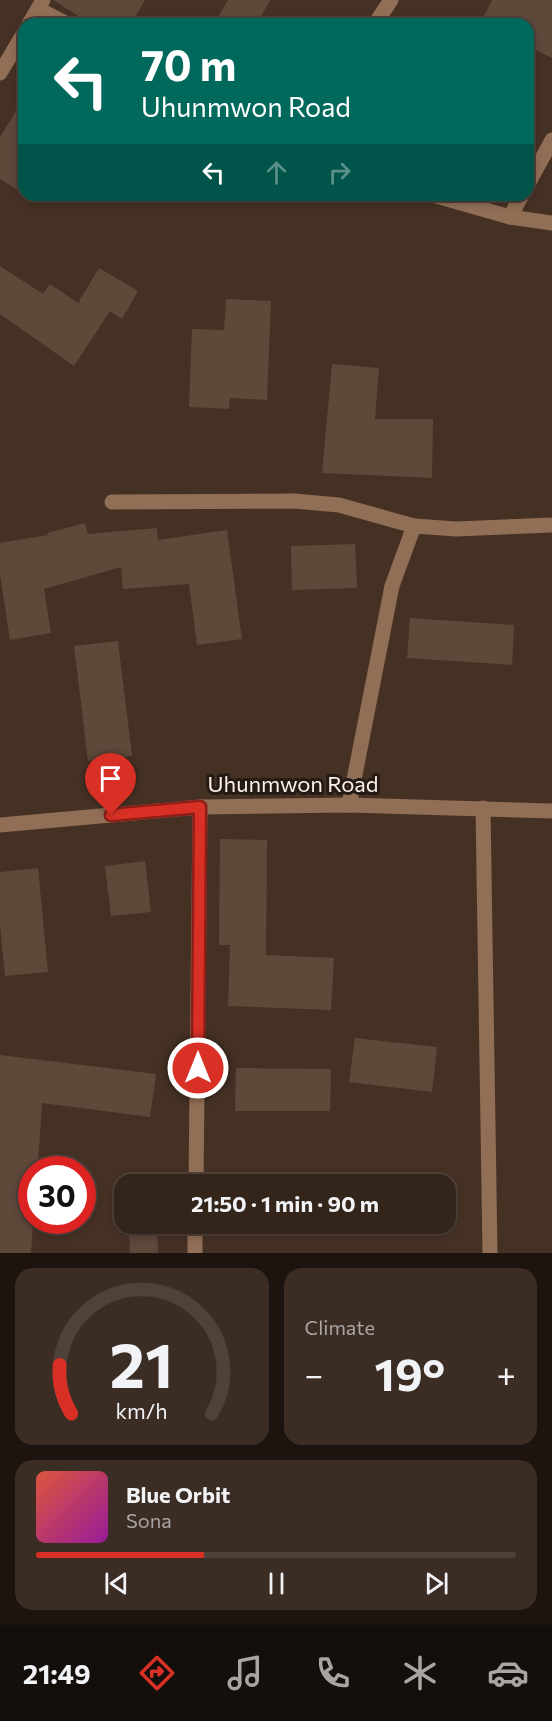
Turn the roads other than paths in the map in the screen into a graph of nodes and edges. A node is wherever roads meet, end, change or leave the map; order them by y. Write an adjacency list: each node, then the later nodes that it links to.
1 (391, 0): 5 (street)
2 (41, 5): 3 (street); 4 (street)
3 (33, 18)
4 (59, 18)
5 (379, 18)
6 (18, 43): 7 (street)
7 (0, 73)
8 (552, 140): 9 (street)
9 (534, 173)
10 (454, 201): 12 (street)
11 (519, 201): 12 (street)
12 (510, 217): 13 (street)
13 (552, 223)
14 (111, 502): 16 (street)
15 (552, 525): 16 (street)
16 (414, 526): 17 (street)
17 (349, 805): 18 (street, Uhunmwon Road); 19 (street, Uhunmwon Road)
18 (200, 807): 21 (street, Uhunmwon Road); 22 (street)
19 (483, 808): 20 (street, Uhunmwon Road); 25 (street)
20 (552, 811)
21 (0, 825)
22 (196, 1174)
23 (195, 1234): 24 (street)
24 (195, 1253)
25 (490, 1253)

